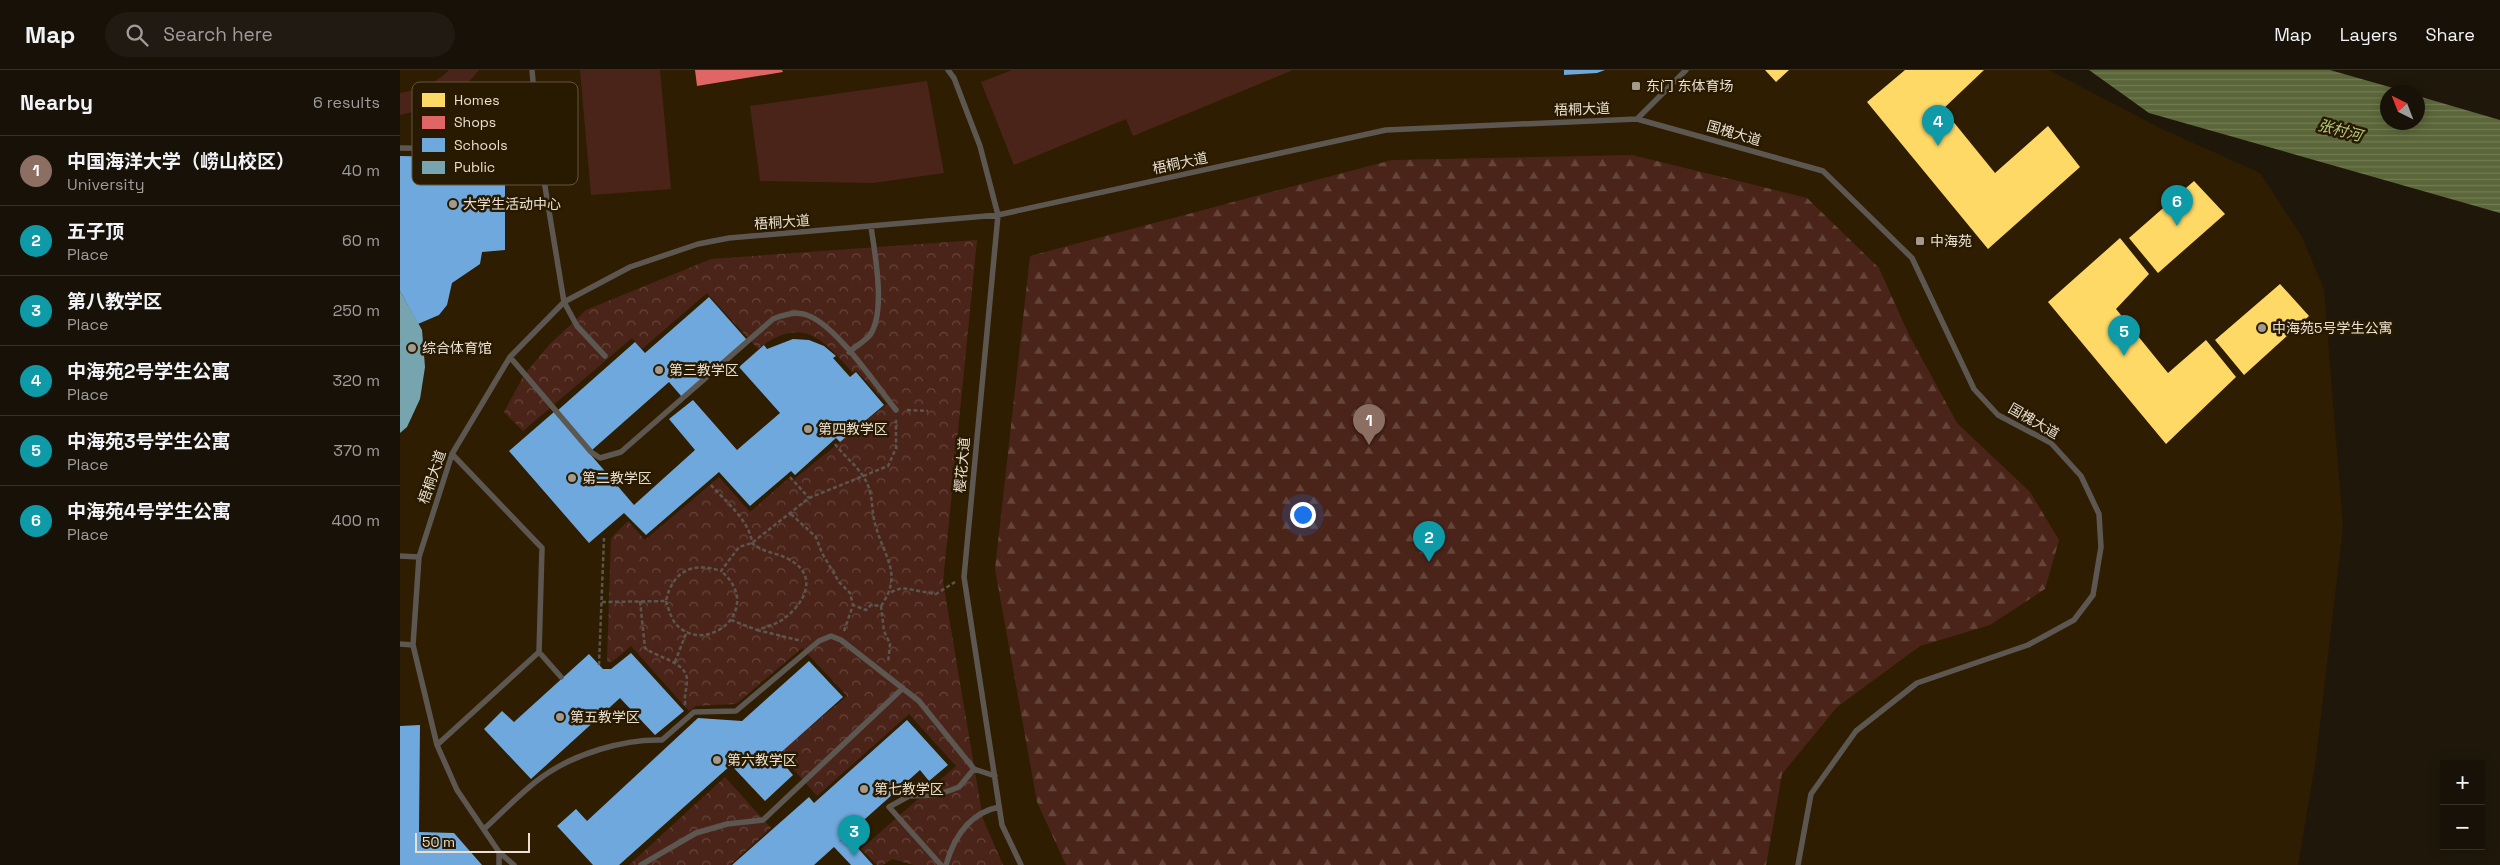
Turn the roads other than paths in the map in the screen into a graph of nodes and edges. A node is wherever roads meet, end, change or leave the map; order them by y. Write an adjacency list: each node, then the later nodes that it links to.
1 (948, 70): 5 (lane, 樱花大道)
2 (1686, 70): 3 (lane)
3 (1637, 119): 5 (lane, 梧桐大道); 32 (lane, 国槐大道)
4 (545, 185): 7 (lane)
5 (998, 215): 6 (lane, 梧桐大道); 22 (lane, 樱花大道)
6 (871, 228): 7 (lane, 梧桐大道); 8 (lane)
7 (564, 302): 9 (lane); 10 (lane, 梧桐大道)
8 (849, 352): 10 (lane); 11 (lane)
9 (605, 356)
10 (510, 357): 12 (lane, 梧桐大道)
11 (896, 410)
12 (452, 454): 14 (lane, 梧桐大道); 17 (lane)
13 (400, 556): 14 (lane)
14 (420, 557): 16 (lane, 梧桐大道)
15 (400, 644): 16 (lane)
16 (413, 645): 20 (lane, 梧桐大道)
17 (538, 652): 18 (lane); 20 (lane)
18 (561, 677)
19 (903, 688): 21 (lane); 24 (lane); 28 (lane)
20 (437, 745): 24 (lane, 梧桐大道)
21 (974, 769): 22 (lane); 29 (lane)
22 (995, 776): 23 (lane, 樱花大道)
23 (999, 807): 30 (lane); 31 (lane, 樱花大道)
24 (484, 829): 25 (lane, 梧桐大道)
25 (499, 852): 26 (lane); 27 (lane, 梧桐大道)
26 (499, 865)
27 (514, 865)
28 (641, 865)
29 (942, 865)
30 (946, 865)
31 (1021, 865)
32 (1798, 865)

